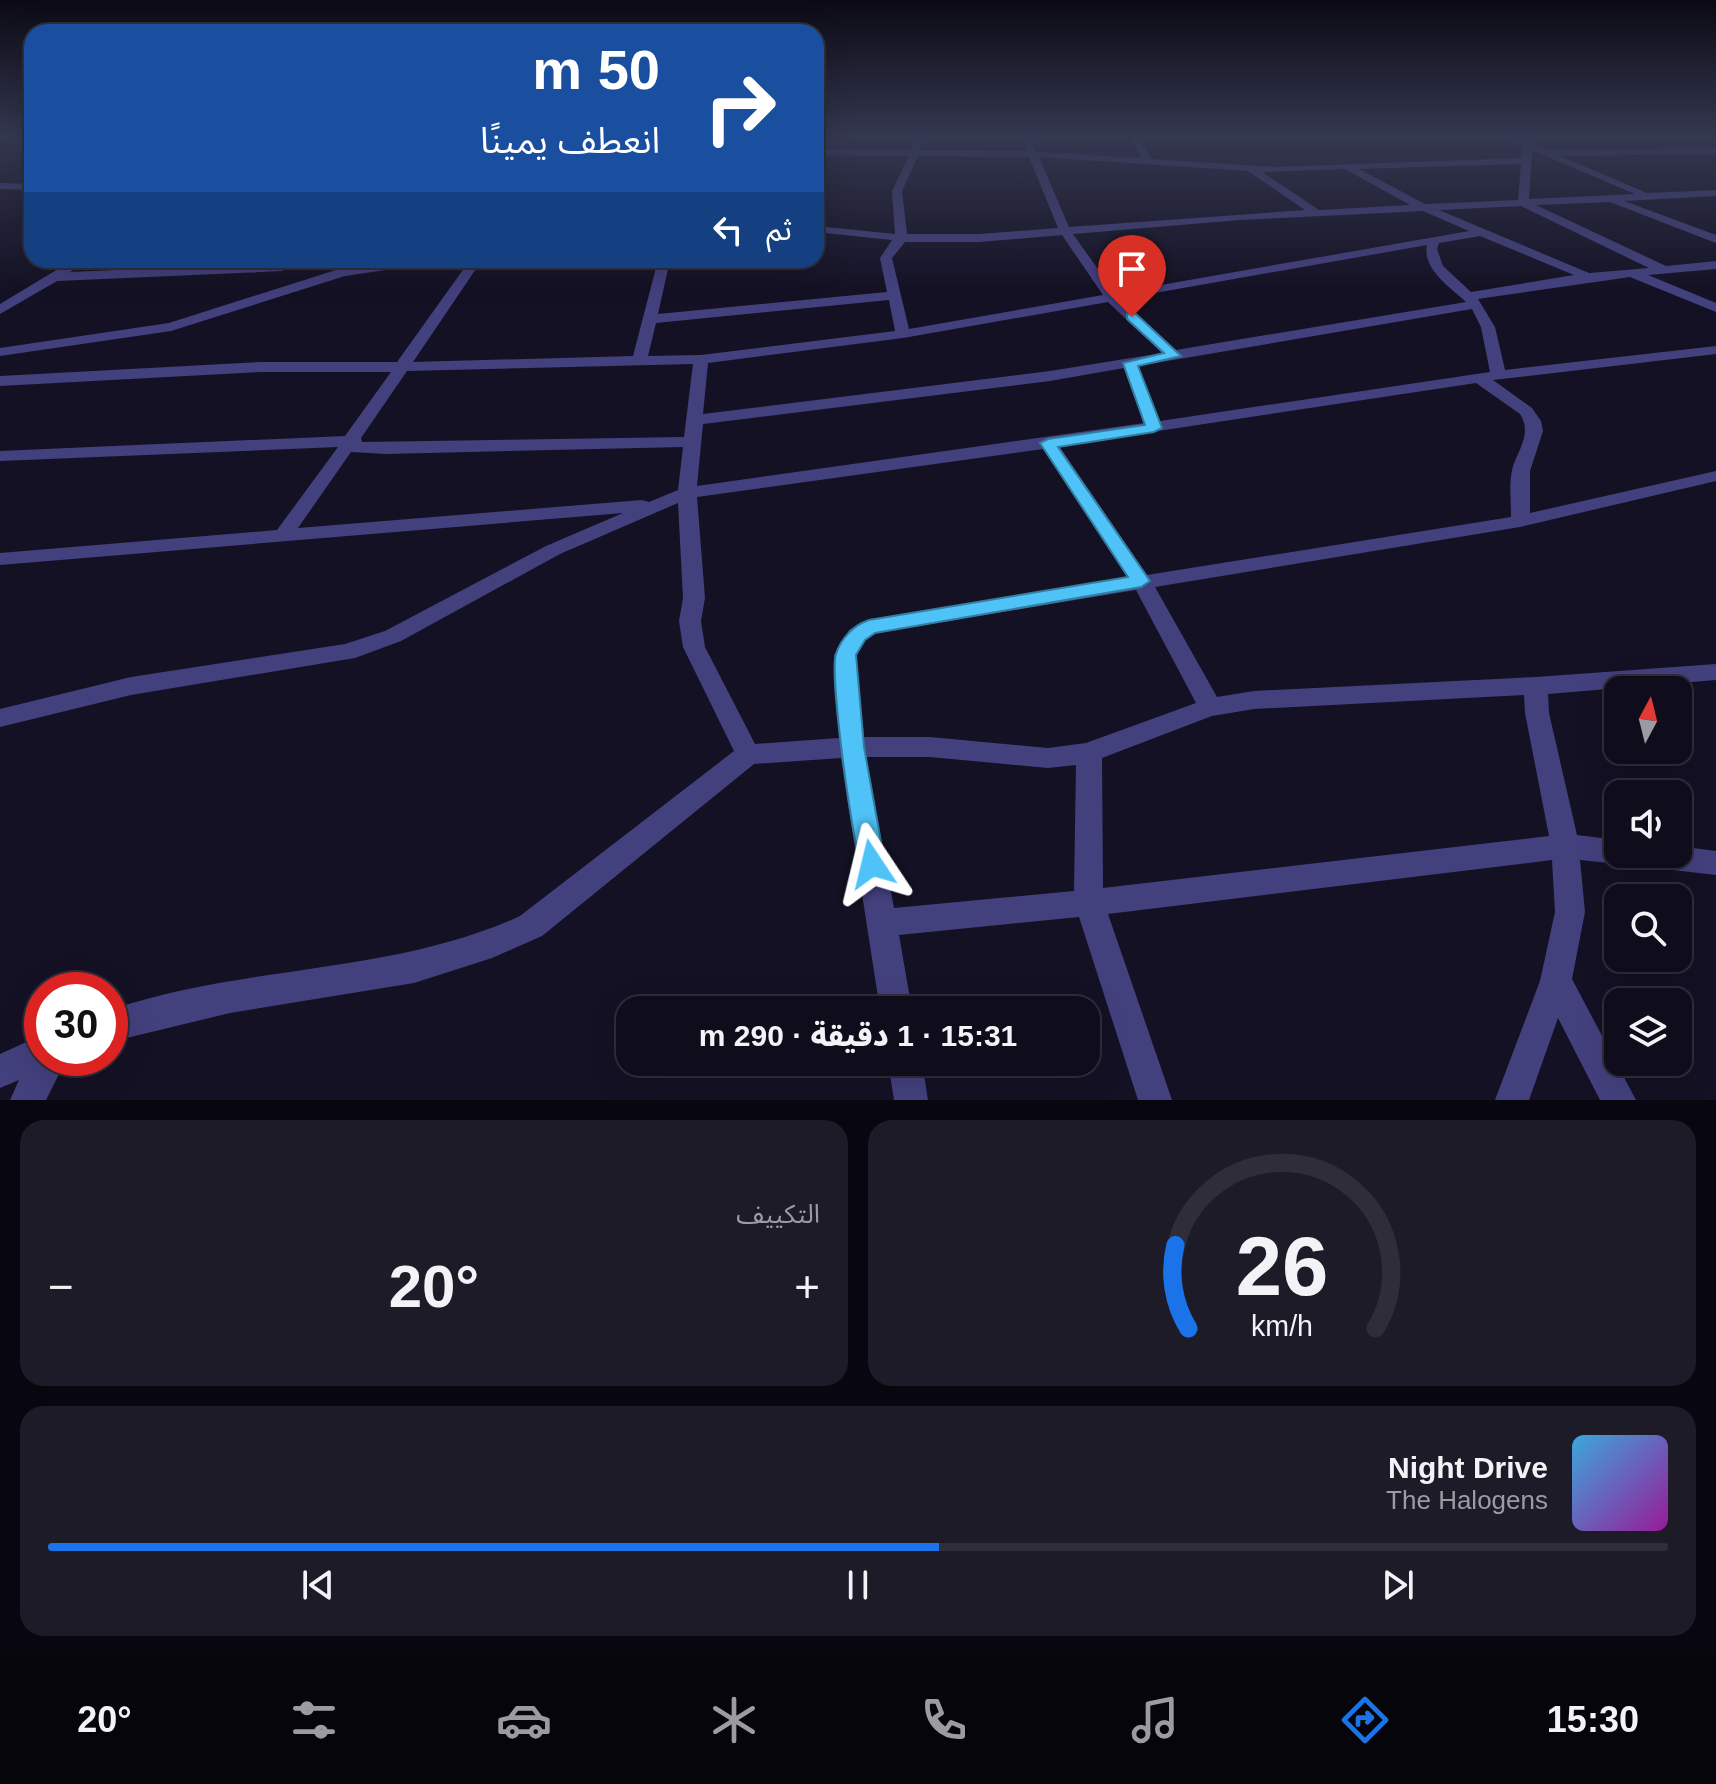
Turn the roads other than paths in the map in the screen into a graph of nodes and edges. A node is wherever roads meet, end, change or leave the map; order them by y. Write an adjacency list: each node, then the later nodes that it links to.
1 (898, 187): 16 (street)
2 (1046, 187): 13 (street)
3 (1278, 187): 12 (street)
4 (1386, 187): 11 (street)
5 (1525, 187): 10 (street)
6 (1628, 187): 8 (street)
7 (1716, 193): 8 (street)
8 (1649, 196): 9 (street)
9 (1607, 198): 10 (street); 18 (street)
10 (1523, 203): 11 (street); 26 (street)
11 (1420, 206): 12 (street); 15 (street)
12 (1315, 212): 13 (street)
13 (1064, 229): 16 (street); 31 (street)
14 (824, 230): 16 (street)
15 (1482, 232): 17 (street); 29 (street)
16 (902, 238): 30 (street)
17 (1435, 239): 31 (street); 32 (street)
18 (1716, 239)
19 (1716, 265): 26 (street)
20 (68, 268): 28 (street)
21 (202, 268): 28 (street)
22 (280, 268): 33 (street)
23 (371, 268): 33 (street)
24 (470, 268): 44 (street)
25 (662, 268): 36 (street)
26 (1664, 270): 27 (street)
27 (1631, 273): 29 (street); 34 (street)
28 (52, 277): 35 (street)
29 (1588, 277): 32 (street)
30 (894, 295): 36 (street); 37 (street)
31 (1111, 297): 37 (street); 40 (street)
32 (1474, 300): 40 (street); 45 (street)
33 (237, 307): 39 (street)
34 (1716, 308)
35 (0, 310)
36 (652, 319): 42 (street)
37 (903, 334): 41 (street)
38 (1716, 350): 45 (street)
39 (0, 352)
40 (1174, 356): 43 (street)
41 (701, 359): 42 (street); 48 (street)
42 (639, 362): 44 (street)
43 (1130, 363): 48 (street); 49 (street)
44 (401, 367): 47 (street); 52 (street)
45 (1498, 375): 46 (street)
46 (1479, 378): 49 (street); 57 (street)
47 (0, 381)
48 (695, 420): 50 (street)
49 (1154, 428): 51 (street)
50 (693, 442): 52 (street); 55 (street)
51 (1048, 443): 55 (street); 60 (street)
52 (351, 444): 53 (street); 58 (street)
53 (0, 456)
54 (1716, 476): 57 (street)
55 (687, 493): 56 (street); 67 (street)
56 (659, 505): 58 (street); 64 (street)
57 (1520, 521): 60 (street)
58 (283, 535): 59 (street)
59 (0, 559)
60 (1141, 581): 63 (street); 65 (street)
61 (1716, 672): 62 (street)
62 (1536, 686): 63 (street); 68 (street)
63 (1210, 707): 66 (street)
64 (0, 718)
65 (852, 747): 66 (street); 67 (street); 73 (street)
66 (1089, 753): 72 (street)
67 (748, 754): 76 (street)
68 (1565, 846): 69 (street); 72 (street); 74 (street)
69 (1604, 850)
70 (1692, 860): 71 (street)
71 (1716, 863)
72 (1089, 903): 73 (street); 83 (street)
73 (882, 923): 75 (street)
74 (1556, 981): 84 (street); 85 (street)
75 (894, 996)
76 (128, 1020)
77 (24, 1060): 78 (street)
78 (0, 1071)
79 (40, 1076): 81 (street)
80 (907, 1076): 82 (street)
81 (27, 1100)
82 (911, 1100)
83 (1155, 1100)
84 (1512, 1100)
85 (1619, 1100)

